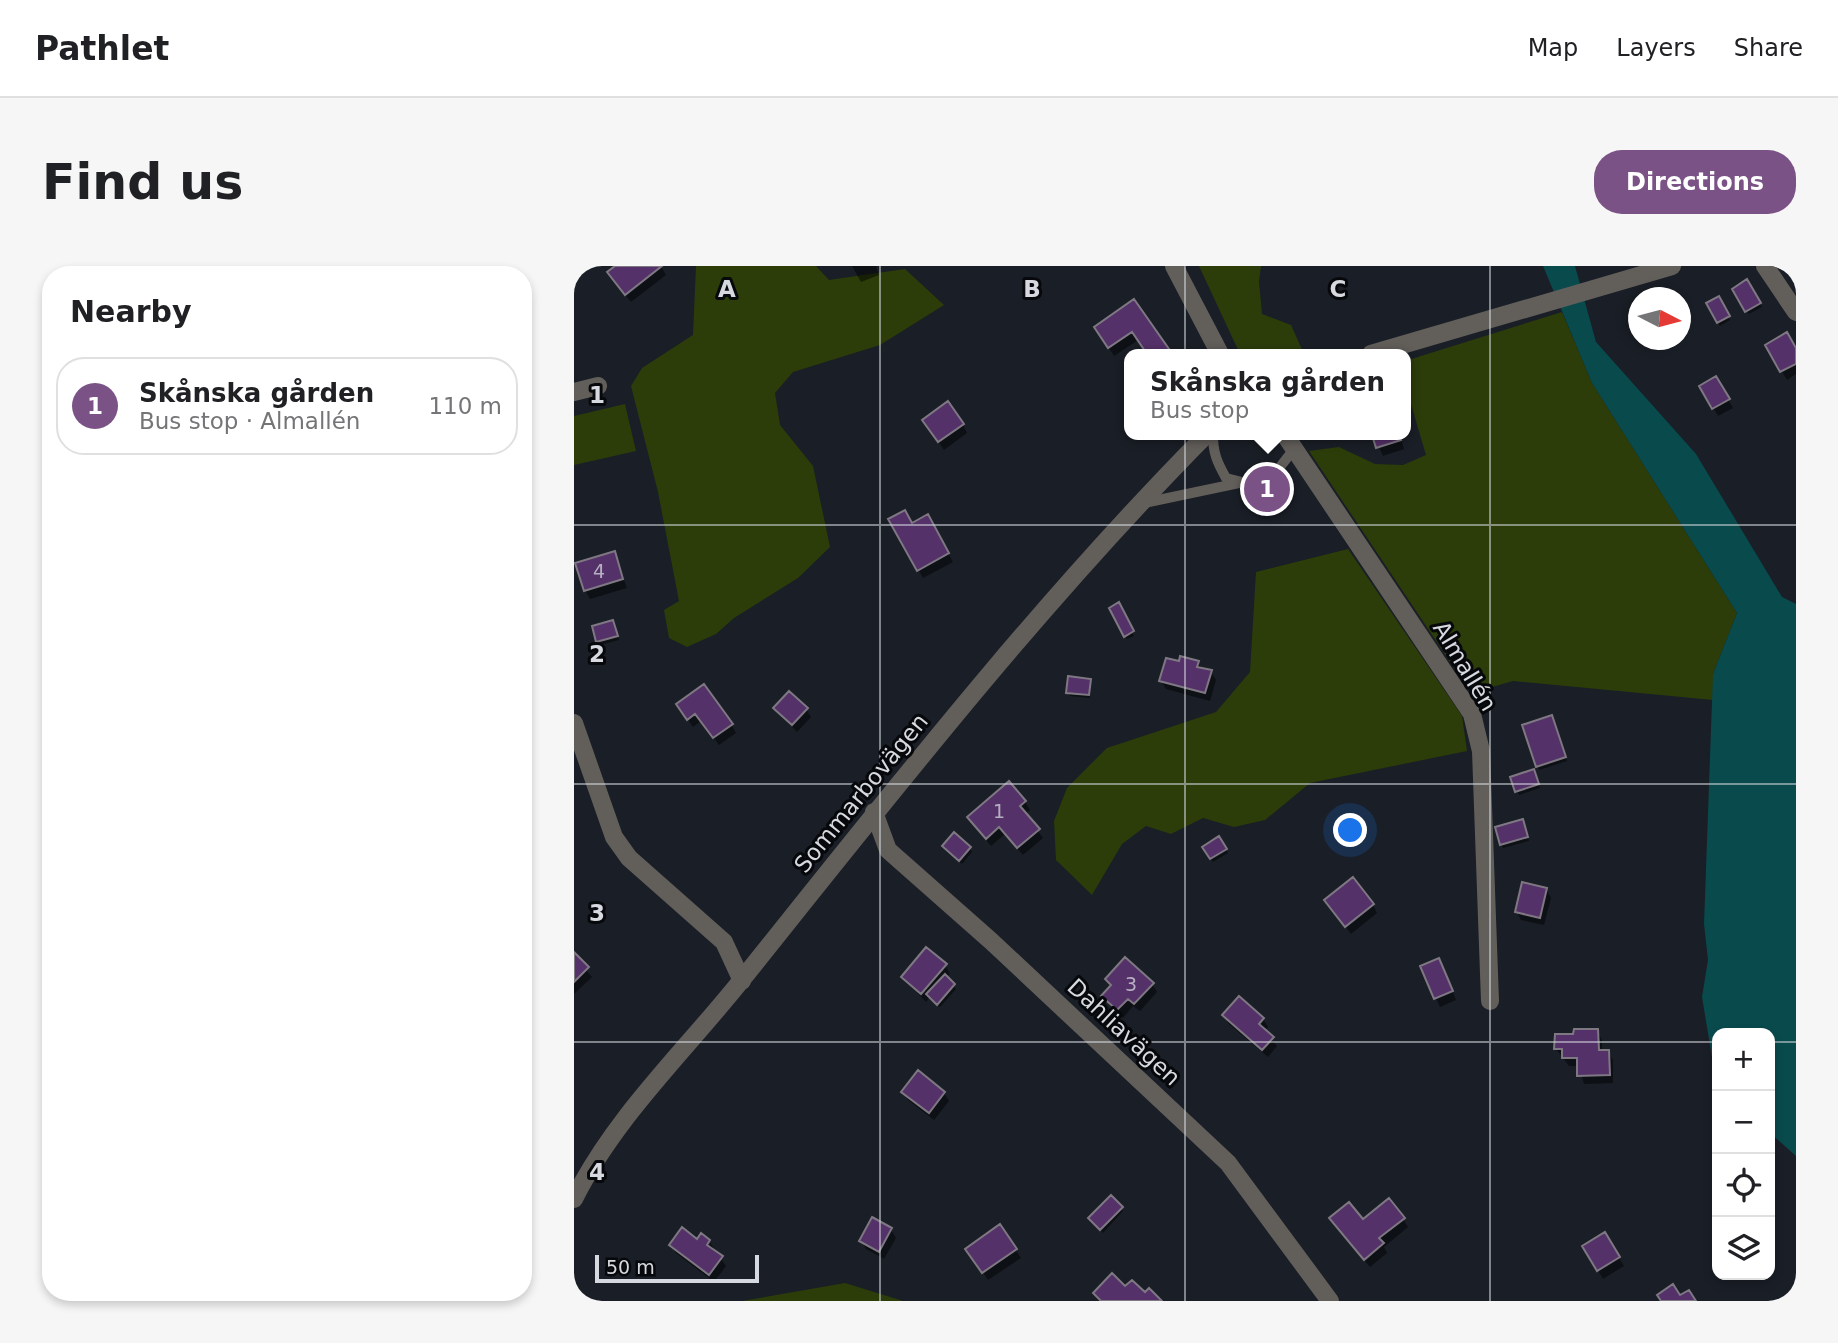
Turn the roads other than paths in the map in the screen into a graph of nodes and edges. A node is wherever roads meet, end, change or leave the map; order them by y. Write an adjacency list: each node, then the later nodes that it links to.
1 (1174, 266): 5 (street)
2 (1672, 266): 6 (street)
3 (1765, 266): 4 (street)
4 (1796, 312)
5 (1217, 349)
6 (1388, 349)
7 (598, 386): 8 (street)
8 (574, 392)
9 (1201, 440): 13 (street, Sommarbovägen)
10 (1213, 440): 12 (lane)
11 (1290, 442): 12 (lane); 17 (street, Almallén)
12 (1244, 483): 13 (lane)
13 (1138, 504): 15 (street, Sommarbovägen)
14 (574, 723): 16 (street)
15 (874, 812): 16 (street, Sommarbovägen); 19 (street, Dahliavägen)
16 (742, 981): 18 (street, Sommarbovägen)
17 (1490, 1001)
18 (574, 1199)
19 (1330, 1301)

